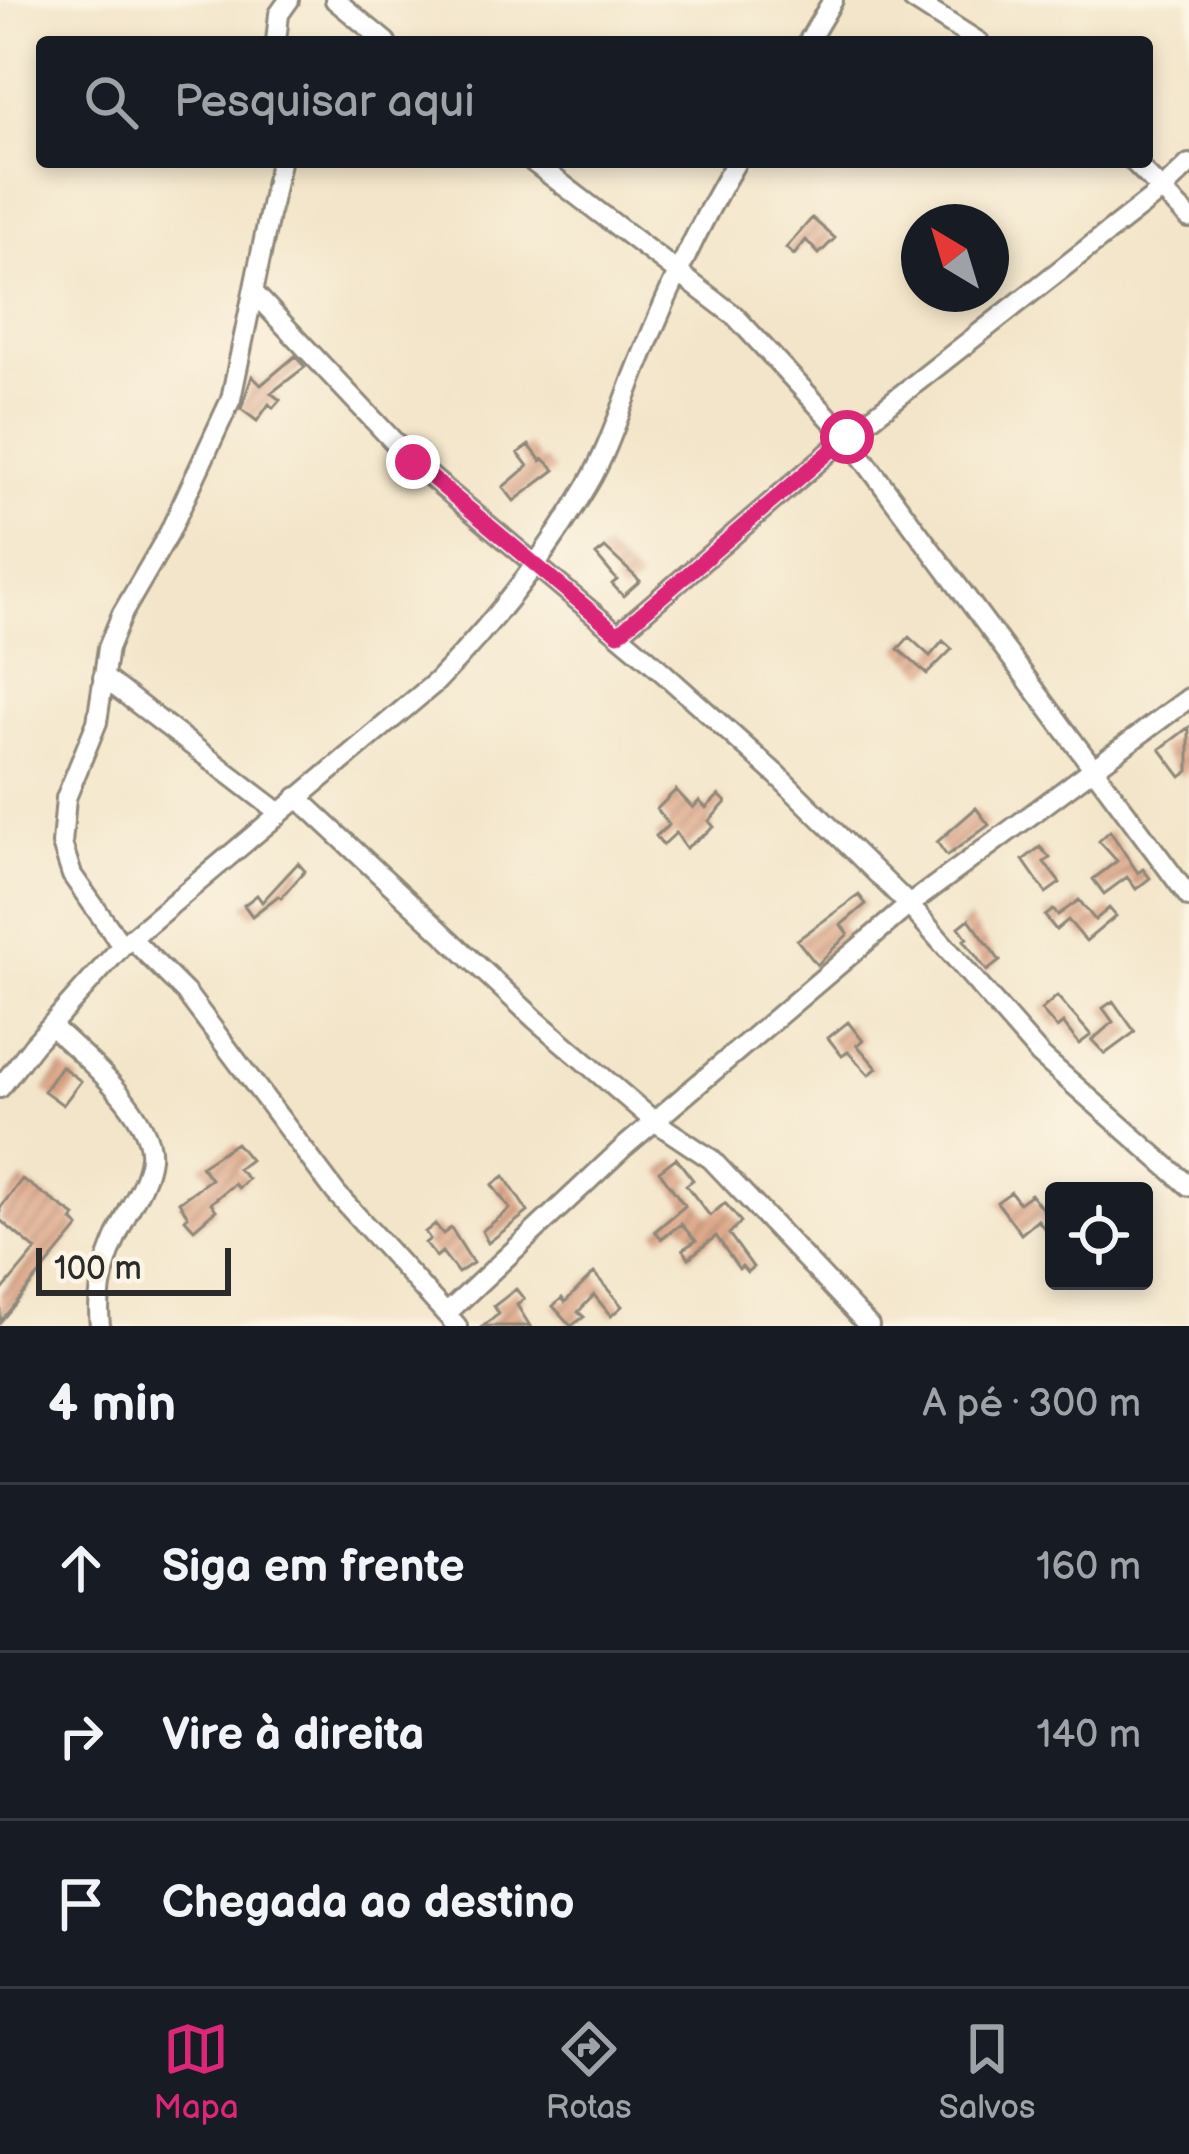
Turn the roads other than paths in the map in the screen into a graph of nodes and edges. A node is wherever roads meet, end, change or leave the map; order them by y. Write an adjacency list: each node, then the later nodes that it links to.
1 (289, 0): 5 (street)
2 (335, 0): 6 (street)
3 (833, 0): 7 (street)
4 (914, 0): 8 (street)
5 (277, 36)
6 (379, 36)
7 (812, 36)
8 (970, 36)
9 (1189, 164): 14 (street)
10 (279, 168): 17 (street)
11 (541, 168): 16 (street)
12 (732, 168): 16 (street)
13 (1140, 168): 14 (street)
14 (1162, 190): 15 (street); 18 (street)
15 (1189, 218)
16 (677, 270): 18 (street); 19 (street)
17 (255, 294): 19 (street); 21 (street)
18 (847, 437): 20 (street); 23 (street)
19 (535, 562): 20 (street); 24 (street)
20 (618, 634): 27 (street)
21 (104, 677): 25 (street); 28 (street)
22 (1189, 698): 23 (street)
23 (1092, 768): 26 (street); 27 (street)
24 (297, 797): 25 (street); 31 (street)
25 (280, 813): 28 (street)
26 (1189, 897)
27 (909, 905): 31 (street); 32 (street)
28 (127, 942): 29 (street); 33 (street)
29 (51, 1026): 30 (street); 34 (street)
30 (0, 1088)
31 (654, 1121): 33 (street); 35 (street)
32 (1189, 1186)
33 (452, 1319)
34 (100, 1326)
35 (869, 1326)

